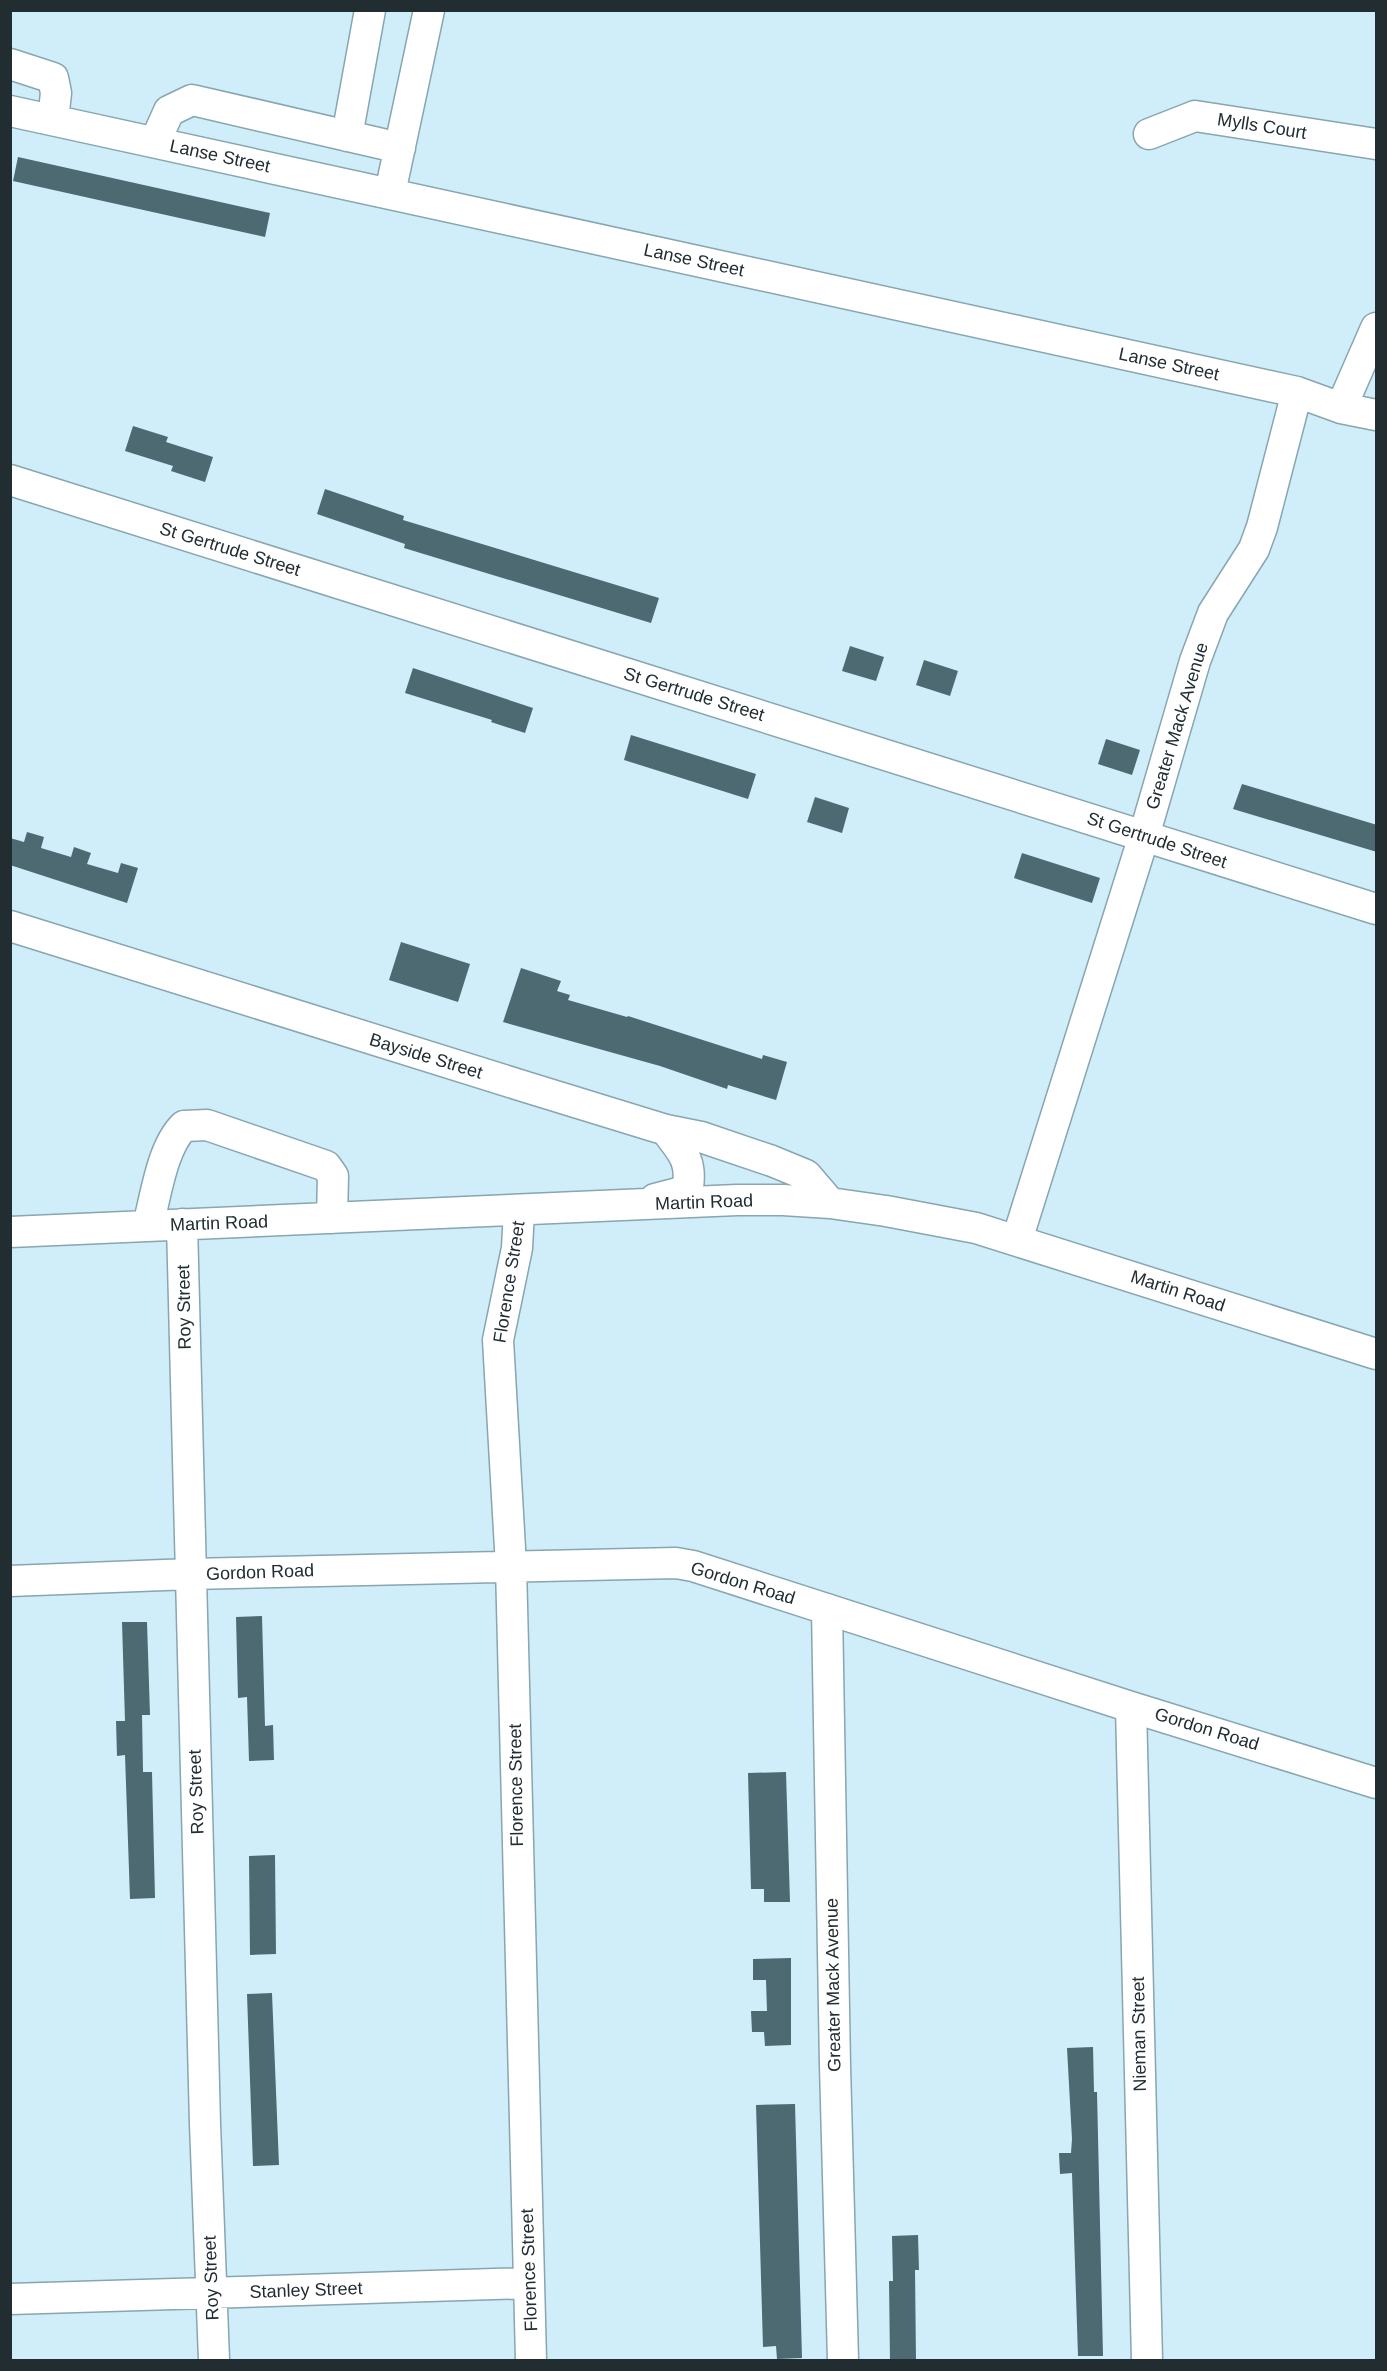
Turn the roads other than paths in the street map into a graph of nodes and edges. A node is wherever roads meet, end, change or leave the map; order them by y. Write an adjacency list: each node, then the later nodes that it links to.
1 (370, 10): 7 (street)
2 (429, 10): 10 (street)
3 (10, 64): 5 (street)
4 (10, 111): 5 (street, Lanse Street)
5 (52, 120): 8 (street, Lanse Street)
6 (1149, 134): 9 (street, Mylls Court)
7 (347, 136): 8 (street); 10 (street)
8 (155, 142): 11 (street, Lanse Street)
9 (1377, 144)
10 (400, 148): 11 (street)
11 (390, 194): 13 (street, Lanse Street)
12 (1377, 328): 14 (street)
13 (1297, 392): 14 (street, Lanse Street); 17 (street, Greater Mack Avenue)
14 (1341, 408): 15 (street, Lanse Street)
15 (1377, 415)
16 (10, 480): 17 (street, St Gertrude Street)
17 (1144, 836): 18 (street, St Gertrude Street); 28 (street, Greater Mack Avenue)
18 (1377, 909)
19 (10, 926): 20 (street, Bayside Street)
20 (666, 1130): 21 (street, Bayside Street); 22 (street)
21 (830, 1203): 22 (street, Martin Road); 28 (street, Martin Road)
22 (618, 1206): 23 (street, Martin Road)
23 (519, 1211): 24 (street, Martin Road); 30 (street, Florence Street)
24 (332, 1218): 25 (street, Martin Road); 26 (street)
25 (182, 1224): 26 (street, Martin Road); 31 (street, Roy Street)
26 (148, 1225): 27 (street, Martin Road)
27 (10, 1232)
28 (1017, 1240): 29 (street, Martin Road)
29 (1377, 1354)
30 (511, 1566): 31 (street, Gordon Road); 33 (street, Gordon Road); 36 (street, Florence Street)
31 (190, 1574): 32 (street, Gordon Road); 37 (street, Roy Street)
32 (10, 1581)
33 (827, 1609): 34 (street, Gordon Road); 41 (street, Greater Mack Avenue)
34 (1131, 1707): 35 (street, Gordon Road); 42 (street, Nieman Street)
35 (1377, 1783)
36 (529, 2283): 37 (street, Stanley Street); 40 (street, Florence Street)
37 (212, 2294): 38 (street, Stanley Street); 39 (street, Roy Street)
38 (10, 2299)
39 (213, 2361)
40 (531, 2361)
41 (843, 2361)
42 (1147, 2361)

